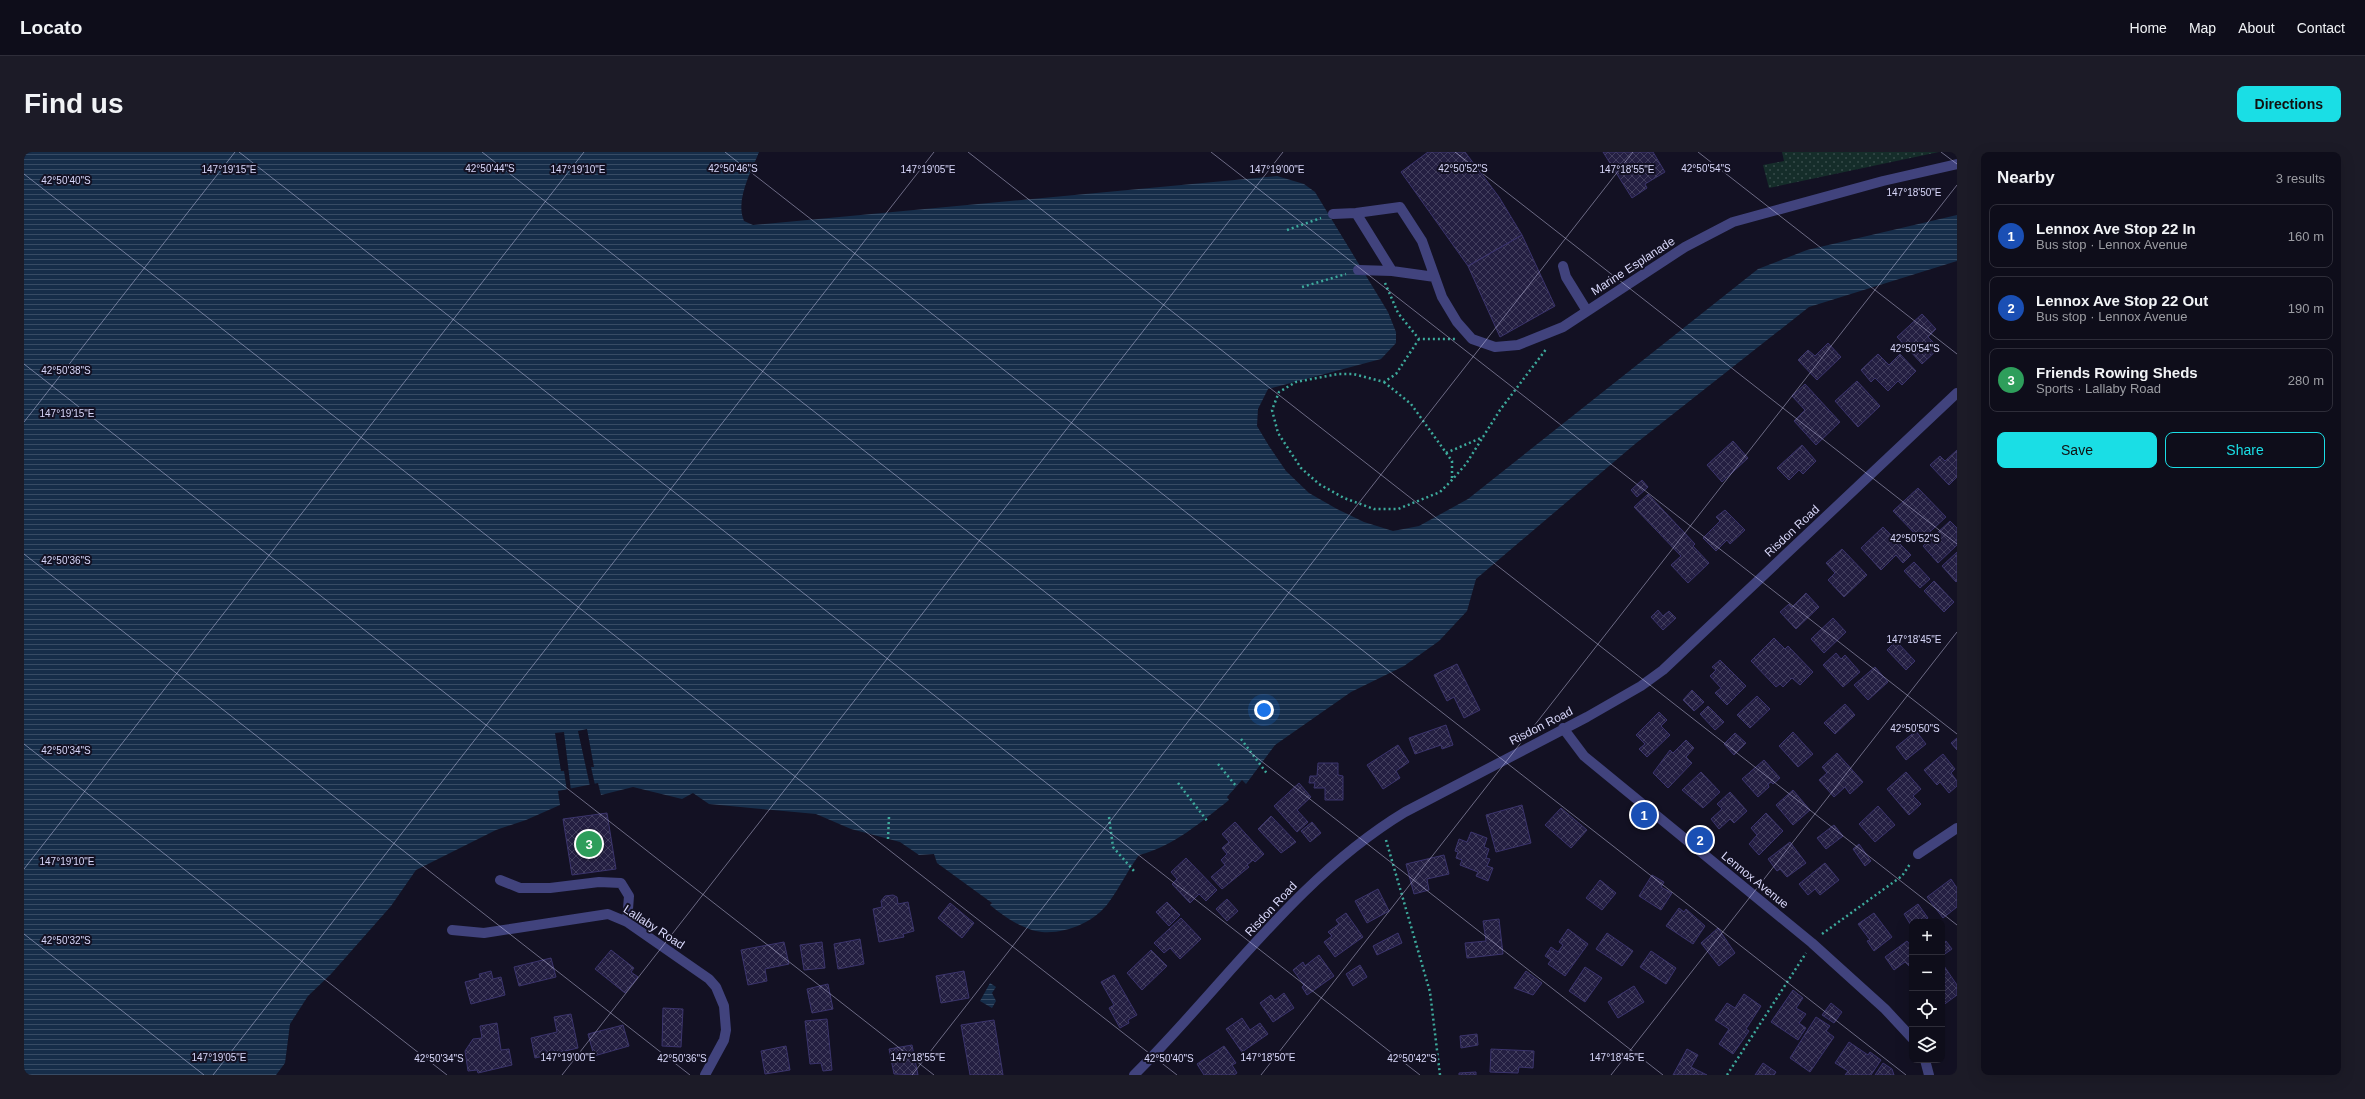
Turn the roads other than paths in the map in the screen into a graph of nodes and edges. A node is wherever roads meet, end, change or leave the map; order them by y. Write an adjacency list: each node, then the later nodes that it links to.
1 (1957, 164): 8 (street, Marine Esplanade)
2 (1356, 213): 3 (street); 6 (street); 7 (street, Marine Esplanade)
3 (1333, 214)
4 (1563, 266): 8 (street)
5 (1358, 270): 6 (street)
6 (1392, 271): 7 (street)
7 (1435, 277): 8 (street, Marine Esplanade)
8 (1587, 311)
9 (1957, 393): 10 (street, Risdon Road)
10 (1563, 728): 16 (street, Lennox Avenue); 19 (street, Risdon Road)
11 (1957, 828): 12 (street)
12 (1918, 854)
13 (500, 880): 14 (street)
14 (627, 922): 15 (street, Lallaby Road); 18 (street, Lallaby Road)
15 (452, 930)
16 (1909, 1035)
17 (1926, 1063): 20 (street)
18 (705, 1075)
19 (1134, 1075)
20 (1929, 1075)

